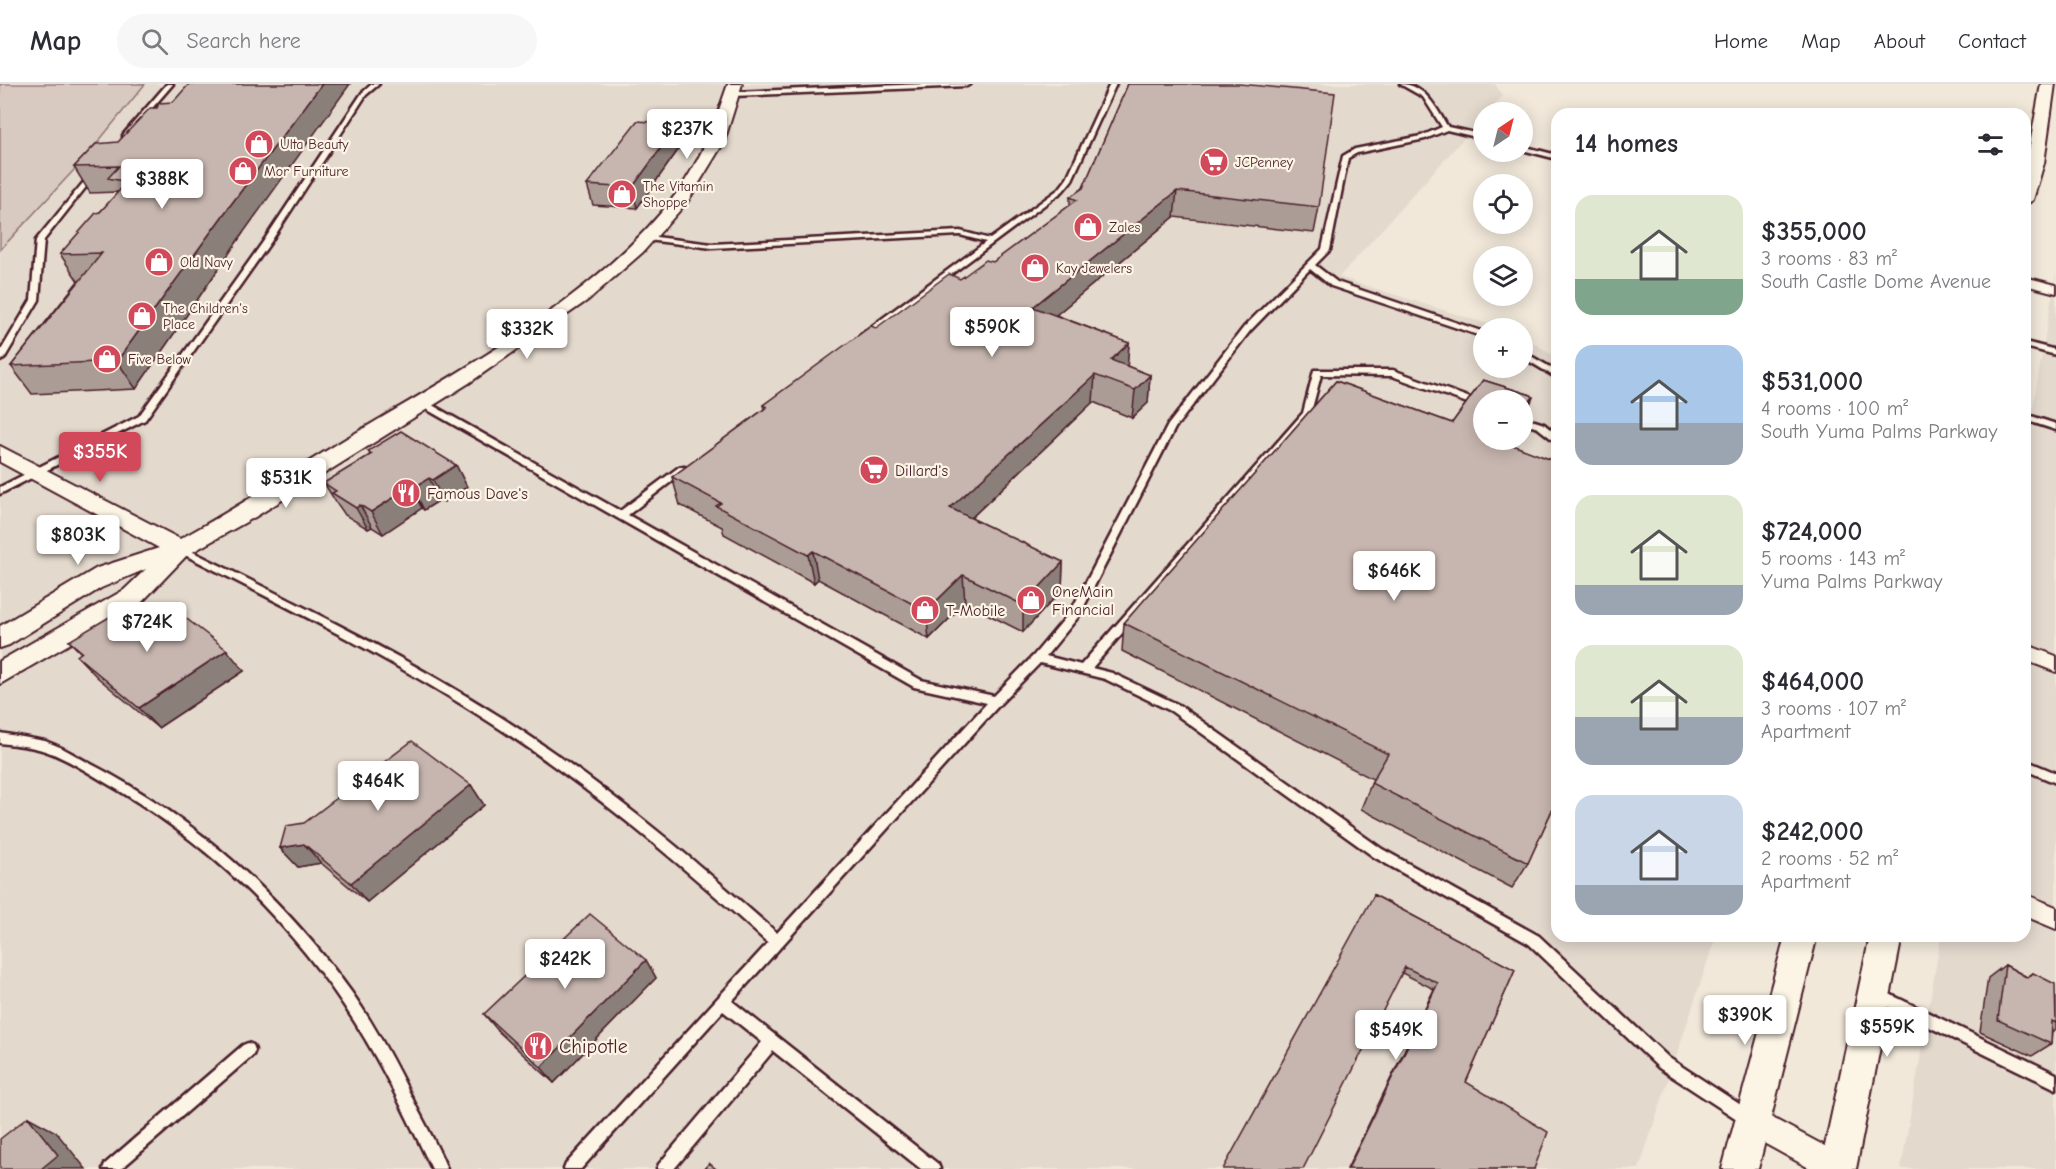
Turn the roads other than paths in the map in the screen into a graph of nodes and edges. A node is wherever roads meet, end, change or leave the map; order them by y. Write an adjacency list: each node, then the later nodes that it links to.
1 (170, 84): 11 (lane)
2 (376, 84): 36 (lane)
3 (967, 84): 8 (lane)
4 (1113, 84): 17 (lane)
5 (1403, 84): 9 (lane)
6 (2048, 84): 7 (street); 15 (street)
7 (2056, 86)
8 (734, 89): 16 (street)
9 (1446, 128): 10 (lane); 18 (lane)
10 (1473, 134)
11 (120, 141)
12 (1533, 151): 13 (lane)
13 (1551, 155)
14 (99, 168): 25 (lane)
15 (2031, 180)
16 (648, 238): 17 (lane); 29 (street)
17 (991, 241): 22 (lane)
18 (1310, 265): 21 (lane); 42 (lane)
19 (2031, 283): 20 (street)
20 (2056, 290)
21 (1473, 331)
22 (855, 342)
23 (2031, 346): 24 (lane)
24 (2056, 353)
25 (0, 359)
26 (1533, 360): 27 (lane)
27 (1551, 371)
28 (1473, 402): 44 (lane)
29 (422, 403): 38 (lane); 39 (street)
30 (2031, 419): 32 (lane)
31 (1533, 423): 33 (lane)
32 (2056, 427)
33 (1551, 435)
34 (0, 453): 36 (street)
35 (691, 463): 38 (lane)
36 (35, 471): 37 (lane); 39 (street)
37 (0, 491)
38 (620, 516): 46 (lane)
39 (180, 549): 40 (street); 45 (street); 52 (lane)
40 (0, 638)
41 (2031, 654): 43 (street)
42 (1038, 658): 44 (lane); 46 (lane)
43 (2056, 664)
44 (1083, 670): 60 (lane)
45 (0, 674)
46 (996, 700): 52 (lane)
47 (0, 738): 62 (lane)
48 (2031, 768): 49 (lane)
49 (2056, 778)
50 (2031, 908): 51 (street)
51 (2056, 918)
52 (777, 942): 56 (lane)
53 (1799, 942): 60 (street)
54 (1885, 942): 55 (street)
55 (1874, 993): 59 (lane); 67 (street)
56 (722, 1002): 57 (lane); 63 (lane)
57 (771, 1042): 64 (lane); 65 (lane)
58 (248, 1050): 61 (lane)
59 (2056, 1082)
60 (1752, 1121): 66 (street); 67 (street)
61 (110, 1169)
62 (440, 1169)
63 (571, 1169)
64 (664, 1169)
65 (933, 1169)
66 (1740, 1169)
67 (1838, 1169)

